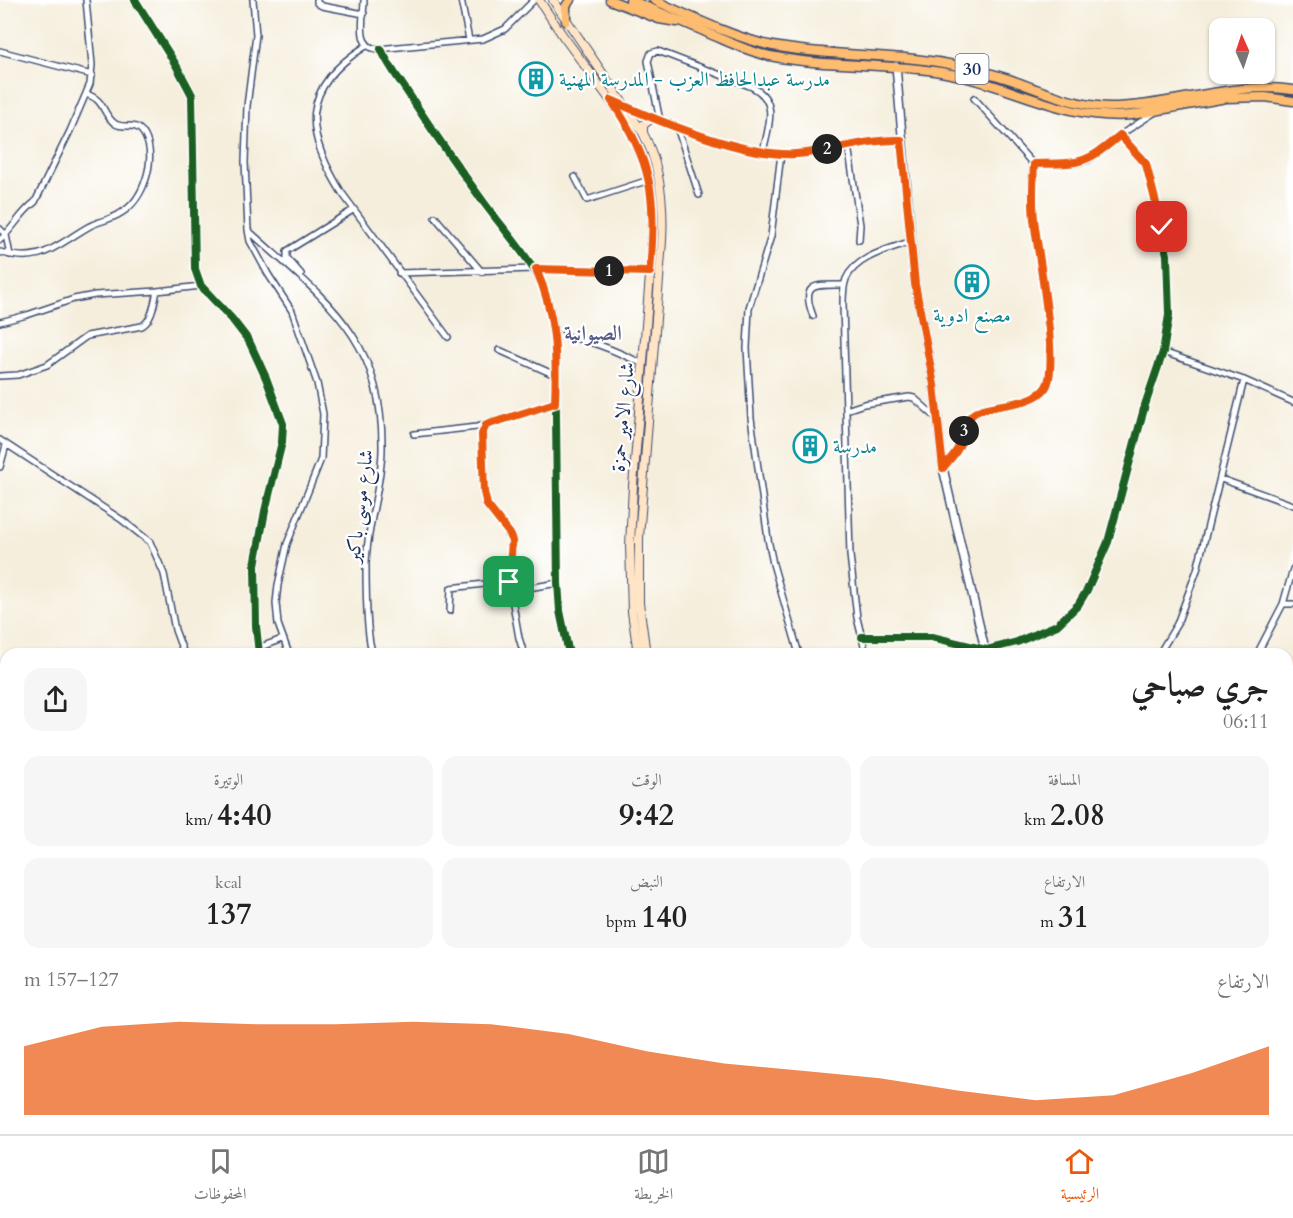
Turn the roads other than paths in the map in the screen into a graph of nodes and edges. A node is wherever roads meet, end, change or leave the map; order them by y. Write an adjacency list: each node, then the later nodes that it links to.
1 (86, 0): 23 (street)
2 (135, 0): 60 (street)
3 (253, 0): 47 (street)
4 (317, 0): 14 (street)
5 (364, 0): 14 (street)
6 (461, 0): 17 (street)
7 (534, 0): 17 (street)
8 (539, 0): 24 (main road, شارع الامير حمزة)
9 (553, 0): 15 (main road, شارع الامير حمزة)
10 (570, 0): 15 (main road)
11 (610, 0): 16 (main road)
12 (630, 0): 16 (main road, 30)
13 (654, 0): 25 (main road, 30)
14 (364, 14): 18 (street)
15 (566, 21): 22 (main road, شارع الامير حمزة)
16 (684, 23): 21 (main road, 30)
17 (469, 40): 19 (street)
18 (366, 46): 19 (street); 44 (street)
19 (381, 49): 54 (street)
20 (0, 51): 23 (street)
21 (896, 66): 31 (main road, 30); 36 (street)
22 (602, 71): 24 (main road); 30 (main road, شارع الامير حمزة)
23 (92, 75): 26 (street)
24 (594, 77): 28 (main road, شارع الامير حمزة)
25 (1293, 90)
26 (86, 94): 48 (street); 53 (street)
27 (974, 98): 40 (street)
28 (611, 100): 30 (street); 42 (main road, شارع الامير حمزة)
29 (1293, 101): 31 (main road, 30)
30 (627, 107): 32 (street); 34 (main road, شارع الامير حمزة)
31 (1159, 110): 35 (street)
32 (656, 120): 33 (street); 34 (main road); 38 (street)
33 (677, 127): 38 (street); 43 (street)
34 (643, 133): 101 (main road, شارع الامير حمزة)
35 (1120, 135): 40 (street); 67 (street)
36 (901, 140): 37 (street); 51 (street)
37 (848, 145): 39 (street); 50 (street)
38 (763, 152): 39 (street)
39 (781, 154): 102 (street)
40 (1034, 164): 81 (street)
41 (575, 177): 42 (street)
42 (649, 180): 56 (main road, شارع الامير حمزة)
43 (699, 195)
44 (353, 210): 57 (street); 58 (street)
45 (435, 217): 55 (street)
46 (0, 229): 48 (street)
47 (248, 230): 58 (street, شارع موسى باكير); 92 (street)
48 (6, 235): 49 (street); 53 (street)
49 (0, 240)
50 (859, 240)
51 (912, 241): 59 (street); 75 (street)
52 (0, 252): 53 (street)
53 (10, 255)
54 (536, 269): 55 (street); 56 (street); 64 (street)
55 (482, 272): 57 (street)
56 (650, 272): 68 (main road, شارع الامير حمزة)
57 (399, 273): 65 (street)
58 (303, 279): 97 (street, شارع موسى باكير)
59 (844, 285): 62 (street); 74 (street)
60 (201, 286): 61 (street); 94 (street)
61 (157, 291): 63 (street); 70 (street)
62 (813, 316)
63 (0, 321)
64 (555, 335): 68 (street); 69 (street)
65 (448, 337)
66 (499, 350): 69 (street)
67 (1163, 352): 71 (street); 106 (street)
68 (643, 364): 100 (main road, شارع الامير حمزة)
69 (555, 375): 73 (street)
70 (0, 376)
71 (1244, 380): 72 (street); 82 (street)
72 (1293, 402)
73 (555, 403): 76 (street); 86 (street)
74 (846, 410): 75 (street); 91 (street)
75 (939, 420): 81 (street)
76 (486, 425): 77 (street); 85 (street)
77 (414, 434)
78 (0, 440): 79 (street)
79 (6, 445): 80 (street); 93 (street)
80 (0, 467)
81 (943, 468): 105 (street)
82 (1221, 478): 83 (street); 107 (street)
83 (1293, 504)
84 (1293, 569): 88 (street)
85 (509, 582): 87 (street); 90 (street)
86 (558, 583): 87 (street); 99 (street)
87 (510, 591): 98 (street)
88 (1283, 604): 89 (street); 108 (street)
89 (1293, 604)
90 (450, 611)
91 (862, 637): 103 (street); 104 (street)
92 (282, 639): 95 (street); 96 (street)
93 (182, 648)
94 (259, 648)
95 (265, 648)
96 (286, 648)
97 (371, 648)
98 (522, 648)
99 (568, 648)
100 (637, 648)
101 (645, 648)
102 (797, 648)
103 (865, 648)
104 (972, 648)
105 (985, 648)
106 (998, 648)
107 (1162, 648)
108 (1260, 648)

